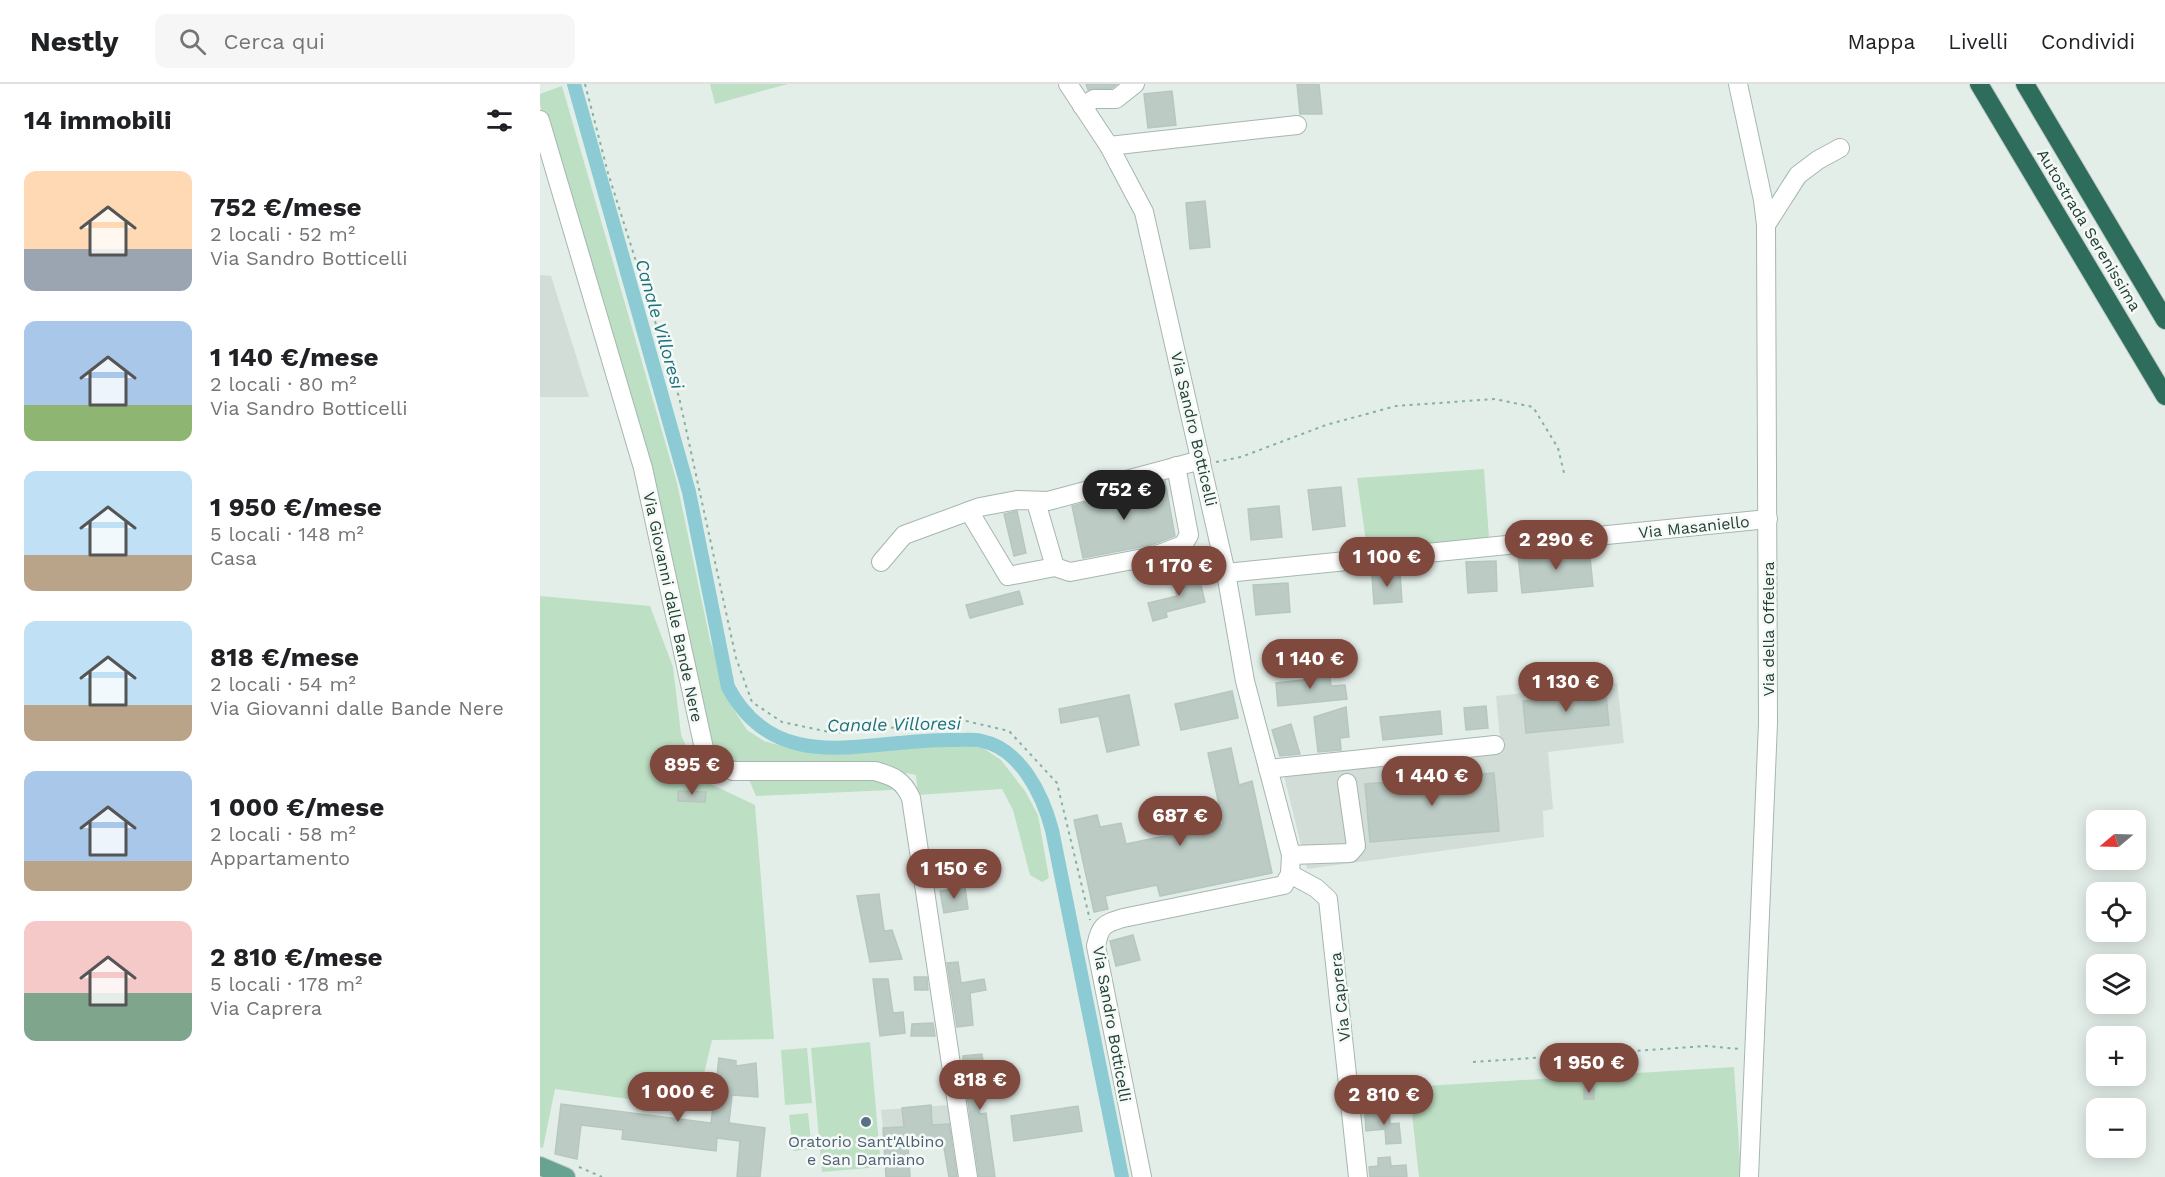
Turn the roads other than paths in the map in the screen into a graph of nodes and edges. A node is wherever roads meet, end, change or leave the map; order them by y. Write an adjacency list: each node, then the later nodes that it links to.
1 (1068, 84): 6 (street, Via Sandro Botticelli)
2 (1135, 84): 6 (street)
3 (1738, 84): 11 (street, Via della Offelera)
4 (1979, 84): 13 (highway, Autostrada Serenissima)
5 (2025, 84): 12 (highway, Autostrada Serenissima)
6 (1082, 106): 9 (street, Via Sandro Botticelli)
7 (540, 120): 29 (street, Via Giovanni dalle Bande Nere)
8 (1297, 125): 9 (street)
9 (1109, 146): 14 (street, Via Sandro Botticelli)
10 (1840, 148): 11 (street)
11 (1766, 225): 18 (street, Via della Offelera)
12 (2165, 320)
13 (2165, 396)
14 (1202, 463): 15 (street); 21 (street, Via Sandro Botticelli)
15 (1176, 466): 16 (street); 20 (street)
16 (1036, 502): 17 (street); 20 (street)
17 (969, 511): 19 (street); 20 (street)
18 (1768, 519): 21 (street, Via Masaniello); 32 (street, Via della Offelera)
19 (881, 562)
20 (1055, 567)
21 (1226, 573): 23 (street, Via Sandro Botticelli)
22 (1495, 745): 23 (street)
23 (1268, 769): 25 (street, Via Sandro Botticelli)
24 (1347, 783): 25 (street)
25 (1291, 855): 26 (street, Via Sandro Botticelli)
26 (1290, 874): 30 (street, Via Sandro Botticelli); 31 (street, Via Caprera)
27 (540, 1166): 28 (main road)
28 (566, 1177)
29 (968, 1177)
30 (1142, 1177)
31 (1358, 1177)
32 (1749, 1177)

